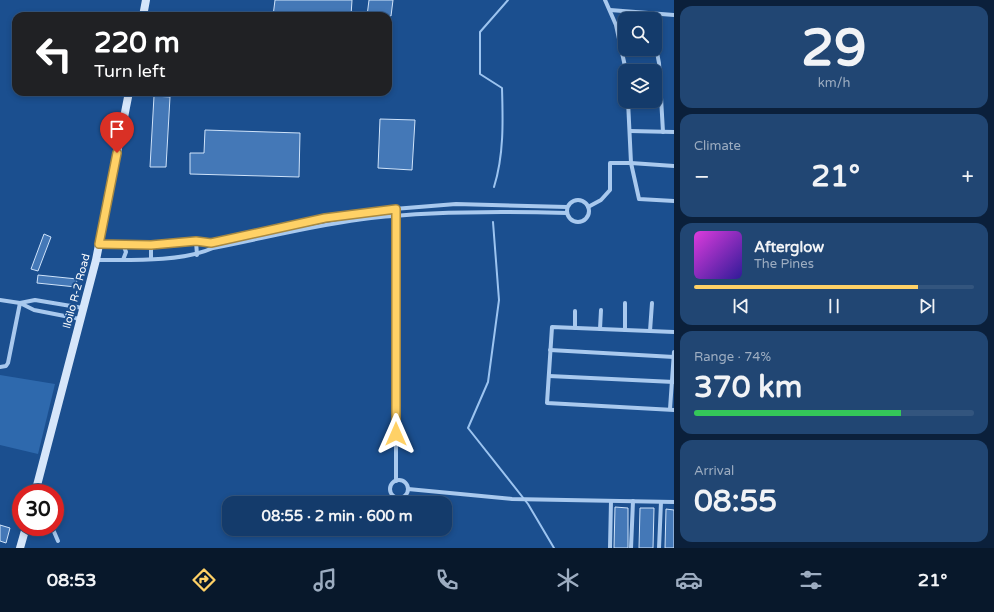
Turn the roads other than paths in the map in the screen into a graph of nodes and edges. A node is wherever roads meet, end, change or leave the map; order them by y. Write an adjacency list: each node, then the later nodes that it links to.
1 (146, 0): 4 (main road)
2 (605, 0): 3 (street)
3 (610, 10): 5 (street); 9 (street)
4 (144, 12)
5 (636, 12)
6 (662, 14): 7 (street)
7 (674, 15)
8 (658, 56): 13 (street)
9 (624, 64)
10 (128, 96): 40 (main road, Iloilo R-2 Road)
11 (628, 108): 12 (street)
12 (630, 131): 13 (street); 15 (street)
13 (663, 132): 14 (street)
14 (674, 132)
15 (631, 163): 16 (street); 17 (street); 23 (street)
16 (674, 166)
17 (674, 201)
18 (456, 204): 19 (street); 21 (street); 26 (street)
19 (491, 205): 20 (street); 27 (street)
20 (525, 206): 22 (street); 28 (street)
21 (412, 207): 24 (street); 30 (street)
22 (567, 207): 23 (street); 29 (street)
23 (588, 207): 29 (street)
24 (396, 209): 25 (street); 31 (street)
25 (369, 211): 32 (street); 33 (street)
26 (456, 211): 27 (street); 30 (street)
27 (492, 212): 28 (street)
28 (525, 212): 29 (street)
29 (567, 213)
30 (412, 214): 31 (street)
31 (396, 216): 33 (street); 67 (street)
32 (325, 218): 34 (street); 35 (street)
33 (370, 218): 34 (street)
34 (326, 225): 36 (street)
35 (283, 227): 36 (street); 37 (street)
36 (284, 234): 39 (street)
37 (239, 237): 38 (street); 39 (street)
38 (196, 241): 42 (street); 43 (street)
39 (240, 243): 43 (street)
40 (99, 244): 41 (street); 45 (main road, Iloilo R-2 Road)
41 (123, 244): 42 (street); 46 (street)
42 (151, 245): 44 (street)
43 (197, 254): 44 (street)
44 (151, 259): 46 (street)
45 (96, 260): 46 (street); 51 (main road, Iloilo R-2 Road)
46 (123, 260)
47 (0, 300): 48 (street)
48 (20, 303): 51 (street); 54 (street); 63 (street)
49 (625, 303): 57 (street)
50 (652, 303): 58 (street)
51 (83, 308): 54 (main road, Iloilo R-2 Road)
52 (601, 310): 56 (street)
53 (575, 311): 55 (street)
54 (80, 319): 68 (main road, Iloilo R-2 Road)
55 (575, 328): 56 (street); 60 (street)
56 (600, 329): 57 (street)
57 (625, 330): 58 (street)
58 (650, 331): 59 (street)
59 (674, 332)
60 (550, 350): 62 (street); 64 (street)
61 (674, 352): 62 (street)
62 (674, 357): 65 (street)
63 (0, 368)
64 (549, 376): 65 (street); 66 (street)
65 (673, 382): 66 (street)
66 (672, 410)
67 (396, 481): 69 (street); 69 (street)
68 (37, 484)
69 (408, 489): 70 (street)
70 (611, 501): 71 (street); 78 (street)
71 (633, 501): 72 (street); 79 (street)
72 (661, 502): 73 (street); 80 (street)
73 (674, 502)
74 (23, 536): 77 (main road)
75 (56, 536): 76 (street)
76 (58, 541)
77 (20, 548)
78 (610, 548)
79 (632, 548)
80 (659, 548)

